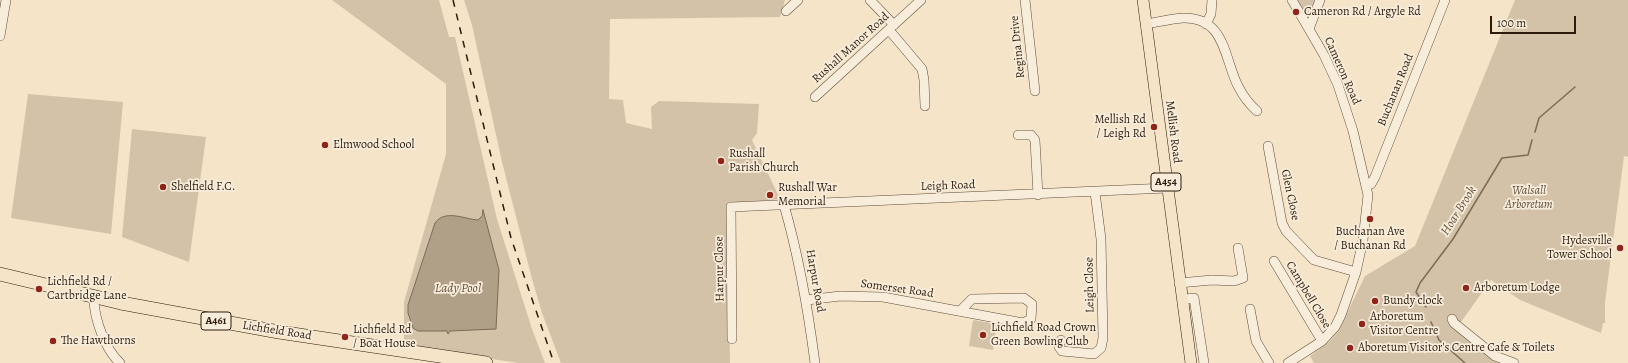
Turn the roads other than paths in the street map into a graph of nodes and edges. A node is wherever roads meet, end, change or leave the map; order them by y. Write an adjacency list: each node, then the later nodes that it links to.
1 (6, 0): 16 (street)
2 (797, 0): 11 (street)
3 (870, 0): 14 (street)
4 (921, 0): 14 (street, Rushall Manor Road)
5 (1025, 0): 17 (street, Regina Drive)
6 (1143, 0): 12 (main road, Mellish Road / A454)
7 (1212, 0): 13 (street)
8 (1292, 0): 15 (street, Cameron Road)
9 (1320, 0): 15 (street)
10 (1445, 0): 23 (street, Buchanan Road)
11 (786, 11)
12 (1146, 24): 13 (street); 24 (main road, Mellish Road / A454)
13 (1206, 24): 20 (street)
14 (891, 28): 18 (street, Rushall Manor Road); 19 (street)
15 (1309, 29): 23 (street, Cameron Road)
16 (0, 36)
17 (1035, 91)
18 (815, 97)
19 (925, 106)
20 (1250, 108)
21 (1020, 136): 26 (street)
22 (1266, 149): 31 (street, Glen Close)
23 (1366, 183): 31 (street, Cameron Road)
24 (1167, 188): 25 (street, Leigh Road); 33 (main road, Mellish Road / A454)
25 (1094, 192): 26 (street, Leigh Road); 41 (street, Leigh Close)
26 (1038, 195): 27 (street, Leigh Road)
27 (784, 205): 28 (street, Leigh Road); 35 (street, Harpur Road)
28 (731, 208): 40 (street, Harpur Close)
29 (1238, 248): 33 (street)
30 (1274, 261): 42 (street, Campbell Close)
31 (1356, 272): 42 (street, Cameron Road)
32 (0, 274): 34 (highway, Lichfield Road / A461)
33 (1179, 283): 46 (main road, Mellish Road / A454)
34 (94, 298): 43 (street); 44 (highway, Lichfield Road / A461)
35 (807, 300): 38 (street, Somerset Road); 45 (street, Harpur Road)
36 (1186, 300): 47 (street)
37 (1250, 309): 48 (street)
38 (960, 311): 38 (street, Somerset Road)
39 (1452, 319): 50 (street)
40 (732, 339)
41 (1060, 340)
42 (1322, 341): 49 (street, Cameron Road)
43 (120, 363)
44 (486, 363)
45 (815, 363)
46 (1190, 363)
47 (1204, 363)
48 (1269, 363)
49 (1288, 363)
50 (1514, 363)

